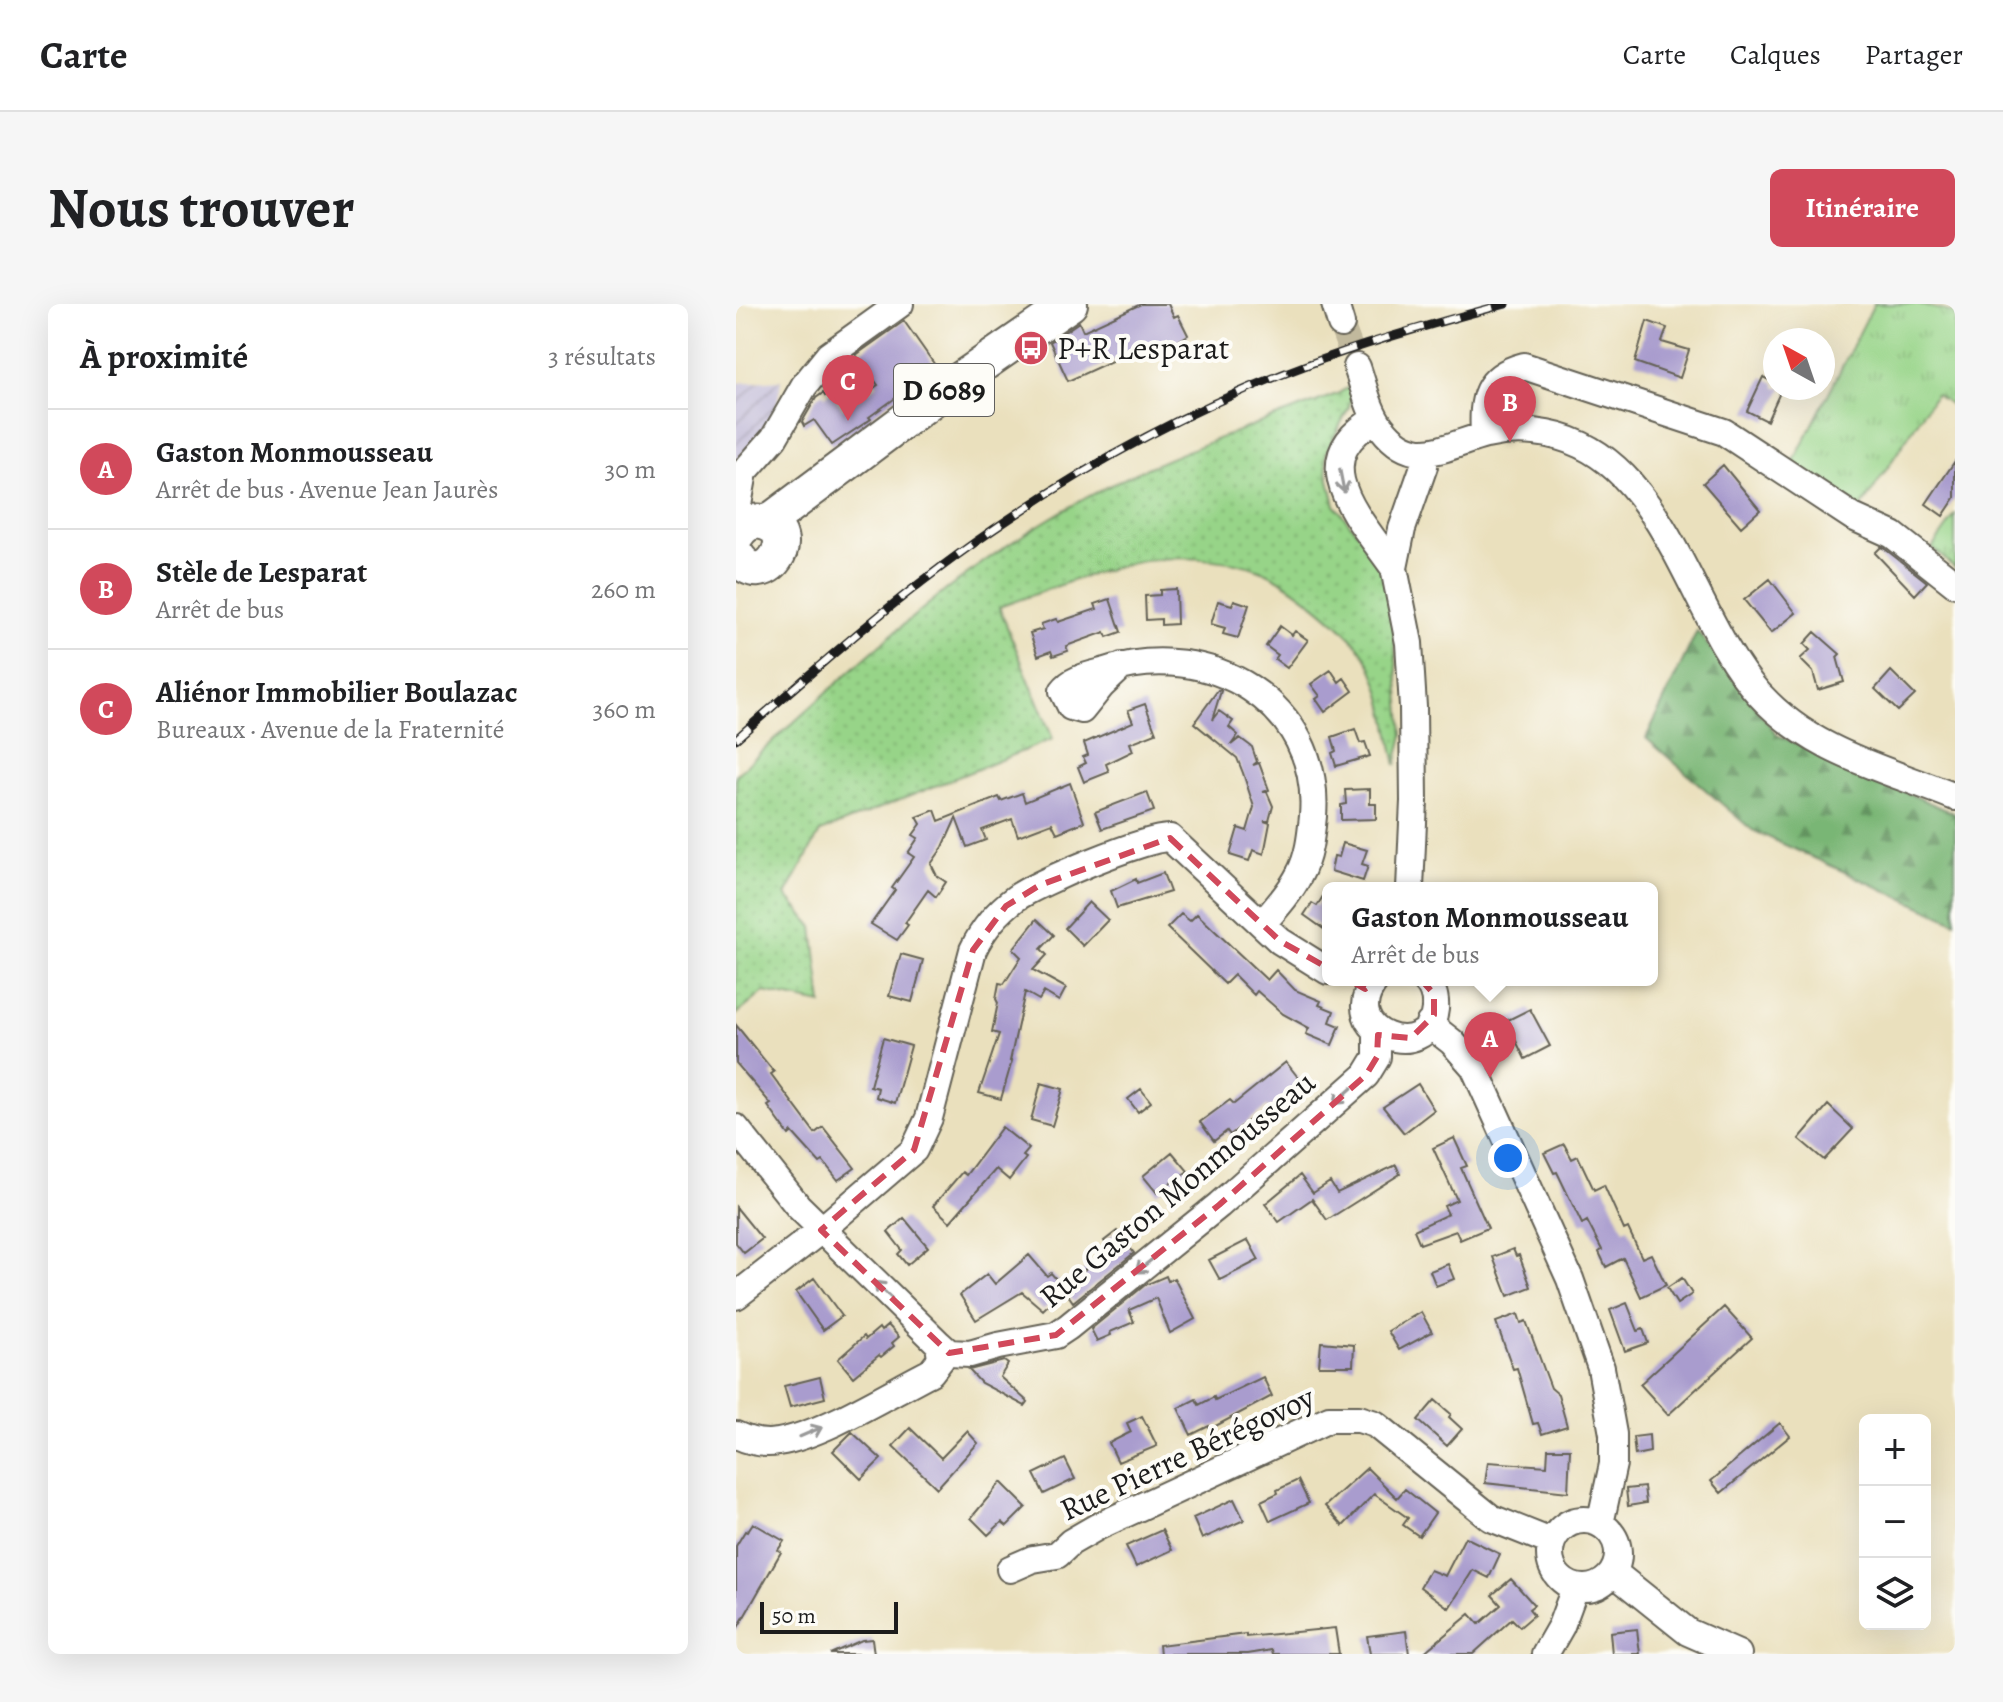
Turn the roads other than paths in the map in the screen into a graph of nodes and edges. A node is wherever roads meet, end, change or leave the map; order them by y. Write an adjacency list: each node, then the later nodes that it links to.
1 (900, 304): 7 (street)
2 (1070, 304): 7 (main road, D 6089)
3 (1357, 367): 4 (street)
4 (1376, 419): 6 (street); 8 (street, one-way to 8)
5 (1484, 435): 6 (street); 9 (street); 11 (street)
6 (1424, 454): 8 (street)
7 (752, 544)
8 (1394, 568): 12 (street)
9 (1955, 584)
10 (1122, 666): 13 (street)
11 (1955, 797)
12 (1410, 882)
13 (1262, 924): 14 (street); 20 (street)
14 (1322, 967)
15 (1363, 986): 18 (street)
16 (1429, 986): 17 (street)
17 (1429, 1024): 18 (street); 24 (street)
18 (1377, 1031): 22 (street, Rue Gaston Monmousseau, one-way to 22)
19 (736, 1128): 20 (street)
20 (821, 1230): 21 (street); 22 (street, one-way to 20)
21 (736, 1296)
22 (939, 1344): 23 (street, one-way to 22)
23 (736, 1435)
24 (1600, 1524): 25 (street); 27 (street)
25 (1551, 1542): 26 (street, Rue Pierre Bérégovoy); 28 (street)
26 (1010, 1569)
27 (1613, 1572): 28 (street); 30 (street)
28 (1575, 1588): 29 (street)
29 (1545, 1654)
30 (1738, 1654)

